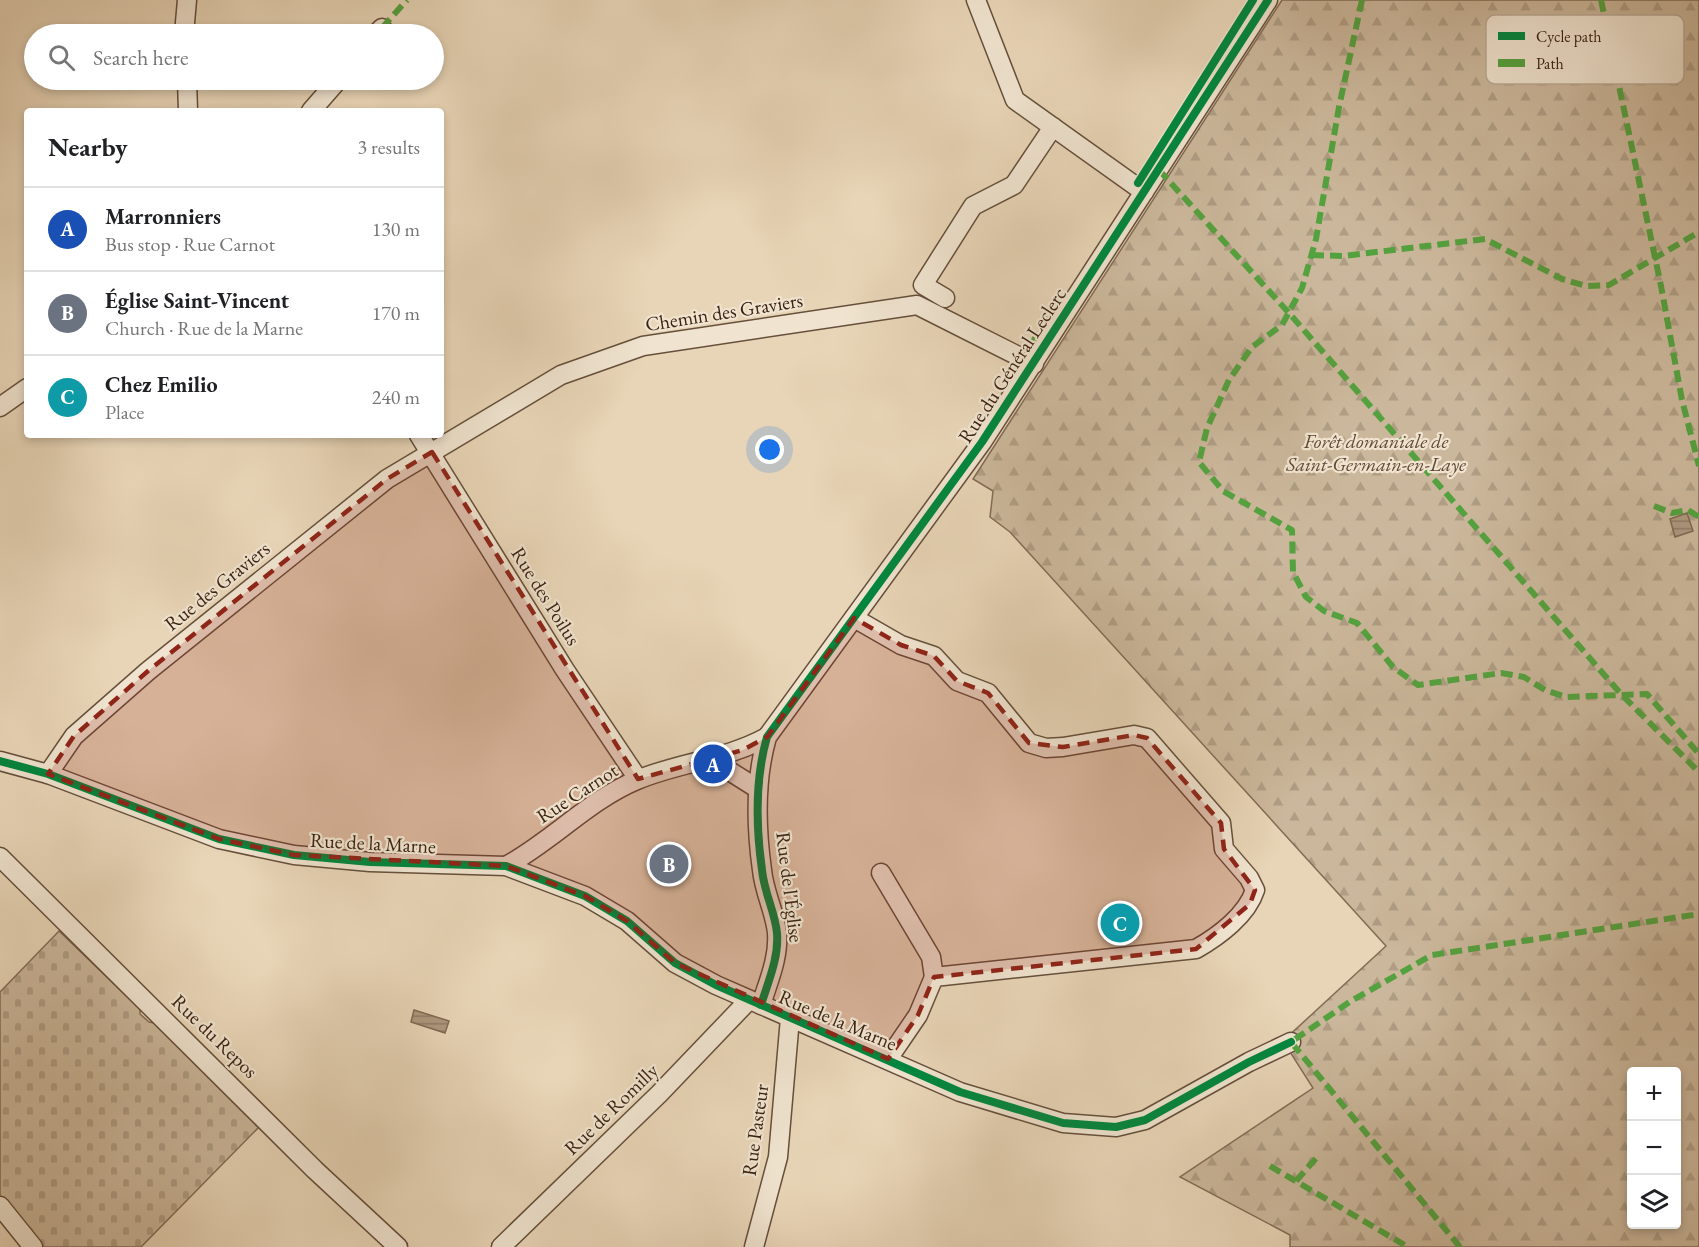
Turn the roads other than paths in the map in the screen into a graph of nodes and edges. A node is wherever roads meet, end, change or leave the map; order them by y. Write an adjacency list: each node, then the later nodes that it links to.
1 (187, 0): 4 (street)
2 (976, 0): 9 (street)
3 (1268, 0): 10 (street, Rue du Général Leclerc)
4 (185, 24)
5 (187, 90): 7 (street)
6 (329, 90): 8 (street)
7 (188, 108)
8 (314, 108)
9 (1053, 127): 10 (street); 11 (street)
10 (1144, 192): 12 (street, Rue du Général Leclerc)
11 (945, 298)
12 (1034, 364): 16 (street, Chemin des Graviers); 17 (street, Rue du Général Leclerc)
13 (24, 390): 14 (street)
14 (0, 407)
15 (421, 438): 16 (street, Rue des Poilus)
16 (432, 452): 21 (street, Rue des Graviers); 22 (street, Rue des Poilus)
17 (854, 618): 18 (street, Rue du Général Leclerc); 27 (street)
18 (768, 737): 19 (street, Rue Carnot); 23 (street, Rue de l'Église)
19 (712, 760): 22 (street, Rue Carnot); 23 (street)
20 (0, 761): 21 (street, Rue de la Marne)
21 (48, 774): 25 (street, Rue de la Marne)
22 (638, 779): 25 (street, Rue Carnot)
23 (758, 789): 28 (street, Rue de l'Église)
24 (0, 857): 34 (street, Rue du Repos)
25 (506, 866): 28 (street, Rue de la Marne)
26 (881, 873): 27 (street)
27 (934, 977): 31 (street)
28 (755, 1003): 29 (street, Rue de la Marne); 35 (street, Rue de Romilly)
29 (790, 1018): 31 (street, Rue de la Marne); 36 (street, Rue Pasteur)
30 (1291, 1042): 31 (street, Rue de la Marne)
31 (888, 1059)
32 (0, 1206): 33 (street)
33 (33, 1247)
34 (398, 1247)
35 (501, 1247)
36 (754, 1247)

